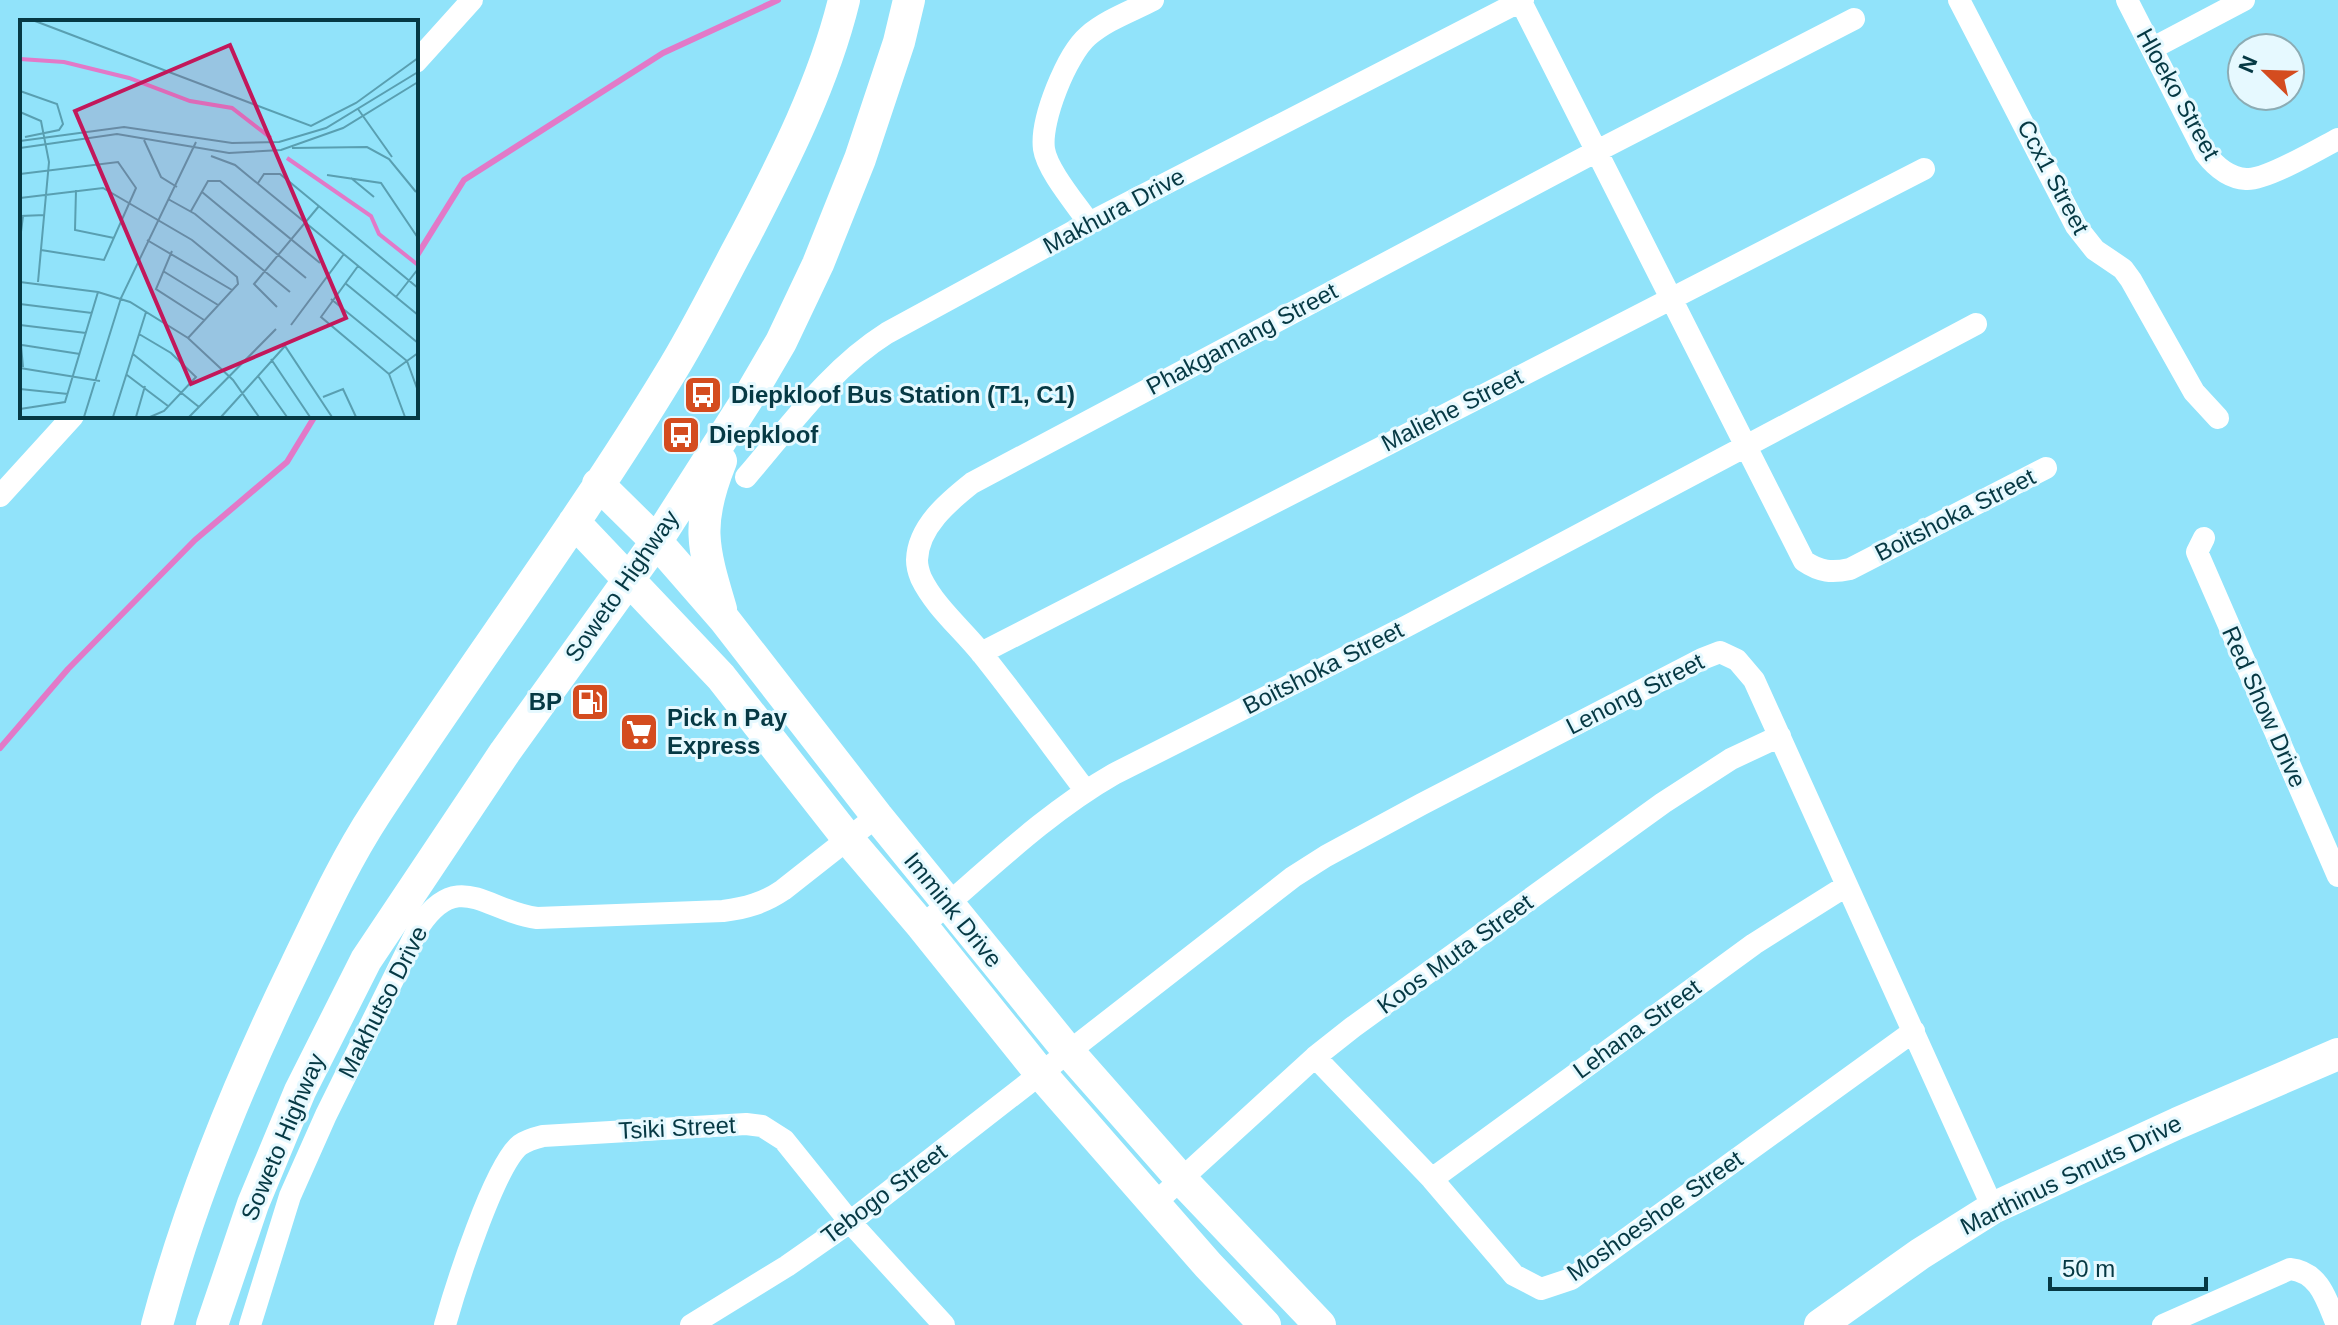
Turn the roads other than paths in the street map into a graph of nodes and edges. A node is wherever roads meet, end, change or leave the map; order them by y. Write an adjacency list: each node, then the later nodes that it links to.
1 (472, 0): 11 (street)
2 (844, 0): 24 (main road)
3 (909, 0): 18 (main road, Soweto Highway)
4 (1153, 0): 15 (street)
5 (1521, 0): 13 (street, Boitshoka Street); 15 (street, Makhura Drive)
6 (1959, 0): 20 (street, Ccx1 Street)
7 (2127, 0): 10 (street, Hloeko Street)
8 (2244, 0): 10 (street)
9 (1854, 19): 13 (street, Phakgamang Street)
10 (2153, 48): 12 (street, Hloeko Street)
11 (418, 60)
12 (2338, 139)
13 (1597, 151): 16 (street, Boitshoka Street); 31 (street, Phakgamang Street)
14 (1924, 169): 16 (street, Maliehe Street)
15 (1089, 223): 23 (street, Makhura Drive)
16 (1670, 297): 21 (street, Boitshoka Street); 31 (street, Maliehe Street)
17 (1976, 324): 21 (street, Boitshoka Street)
18 (750, 395): 28 (main road, Soweto Highway); 30 (main road)
19 (71, 418): 25 (street)
20 (2218, 418)
21 (1747, 447): 22 (street, Boitshoka Street); 33 (street, Boitshoka Street)
22 (2046, 468)
23 (746, 477)
24 (598, 484): 26 (main road); 28 (main road, Immink Drive)
25 (0, 496)
26 (574, 522): 29 (main road, Immink Drive); 50 (main road)
27 (2204, 538): 36 (street, Red Show Drive)
28 (656, 541): 29 (main road, Soweto Highway); 30 (main road, Immink Drive)
29 (628, 578): 35 (main road, Immink Drive); 51 (main road, Soweto Highway)
30 (724, 619): 34 (main road, Immink Drive)
31 (981, 653): 33 (street, Phakgamang Street)
32 (1780, 736): 37 (street, Lenong Street); 41 (street, Lenong Street); 43 (street, Koos Muta Street)
33 (1085, 790): 38 (street, Boitshoka Street)
34 (877, 816): 35 (street, Makhutso Drive); 38 (main road, Immink Drive)
35 (848, 839): 39 (main road, Immink Drive); 52 (street, Makhutso Drive)
36 (2338, 876)
37 (1846, 886): 40 (street, Lenong Street); 46 (street, Lehana Street)
38 (948, 904): 39 (street, Boitshoka Street); 41 (main road, Immink Drive)
39 (922, 926): 44 (main road, Immink Drive)
40 (1914, 1031): 46 (street, Moshoeshoe Street); 48 (street, Lenong Street)
41 (1068, 1051): 44 (street, Tebogo Street); 45 (main road, Immink Drive)
42 (2338, 1054): 48 (main road, Marthinus Smuts Drive)
43 (1315, 1057): 45 (street, Koos Muta Street); 46 (street, Moshoeshoe Street)
44 (1041, 1074): 47 (main road, Immink Drive); 49 (street, Tebogo Street)
45 (1180, 1178): 47 (street, Koos Muta Street); 57 (main road, Immink Drive)
46 (1432, 1179)
47 (1154, 1204): 56 (main road, Immink Drive)
48 (1993, 1208): 58 (main road, Marthinus Smuts Drive)
49 (850, 1222): 53 (street, Tsiki Street); 54 (street, Tebogo Street); 55 (street, Tsiki Street)
50 (157, 1325)
51 (212, 1325)
52 (250, 1325)
53 (445, 1325)
54 (691, 1325)
55 (944, 1325)
56 (1265, 1325)
57 (1320, 1325)
58 (1820, 1325)
59 (2163, 1325): 60 (street)
60 (2337, 1325)

